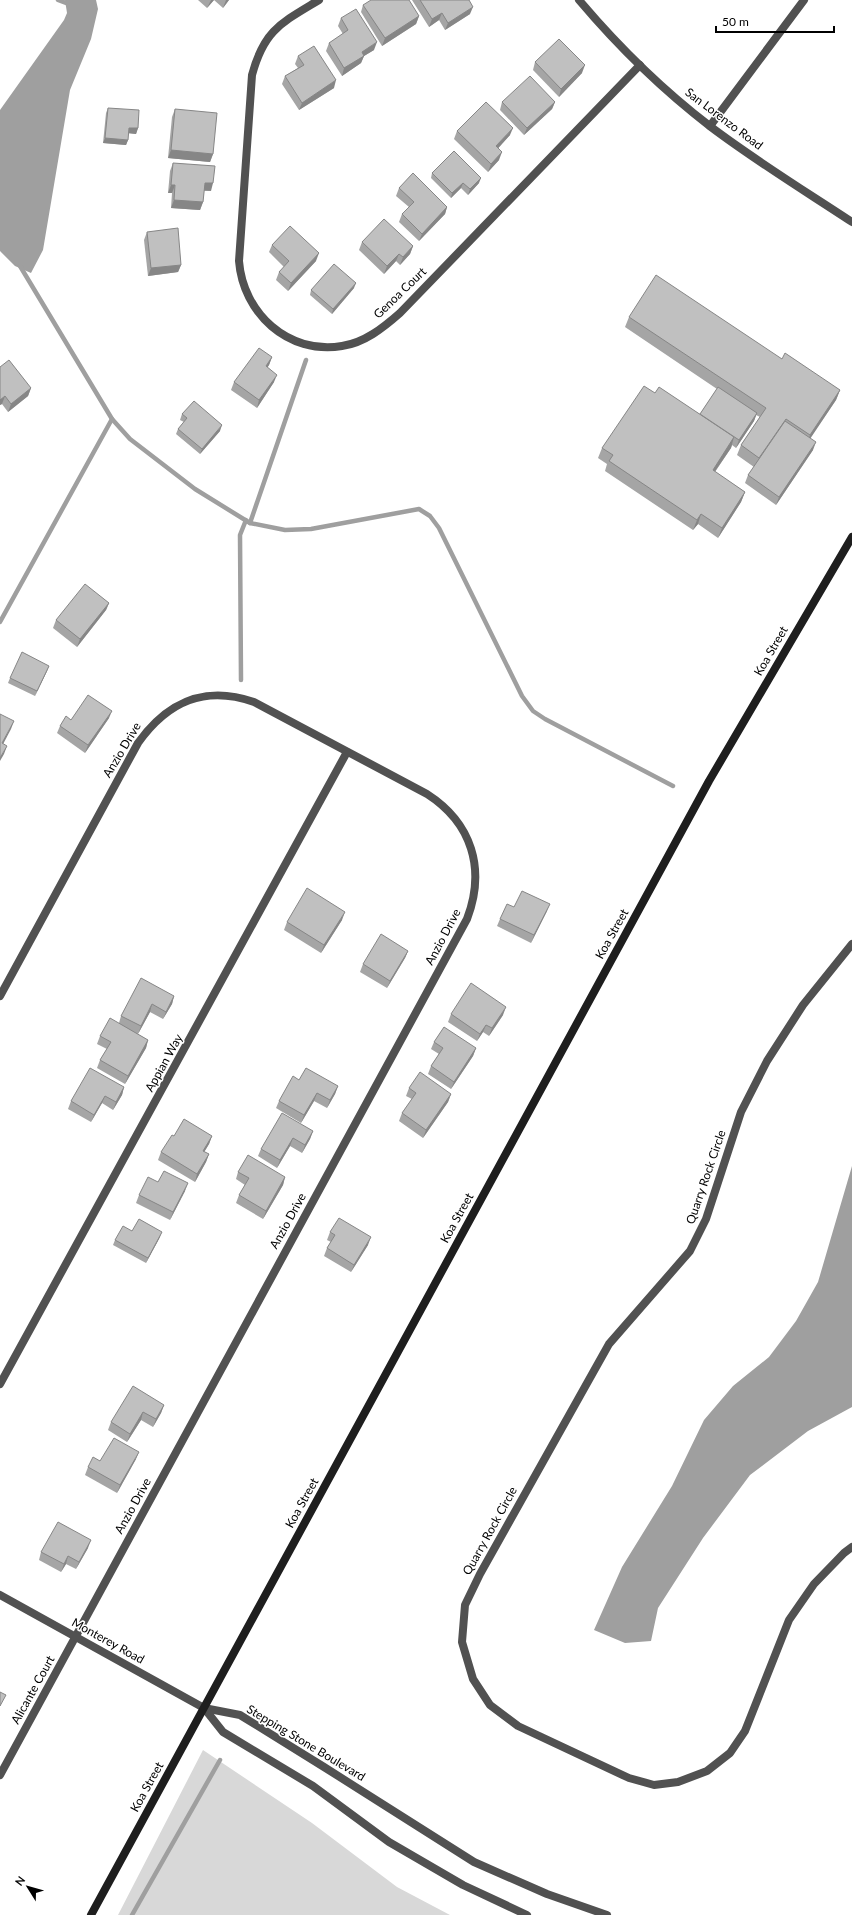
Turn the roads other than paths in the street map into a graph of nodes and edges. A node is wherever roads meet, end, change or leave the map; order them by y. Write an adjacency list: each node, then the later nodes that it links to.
1 (319, 0): 4 (street, Genoa Court)
2 (579, 0): 4 (street, San Lorenzo Road)
3 (804, 0): 5 (street)
4 (640, 65): 5 (street, San Lorenzo Road)
5 (710, 126): 6 (street, San Lorenzo Road)
6 (852, 222)
7 (852, 537): 15 (main road, Koa Street)
8 (347, 752): 10 (street, Anzio Drive); 11 (street, Appian Way); 14 (street, Anzio Drive)
9 (852, 944): 12 (street, Quarry Rock Circle)
10 (0, 996)
11 (0, 1384)
12 (852, 1547)
13 (0, 1595): 14 (street, Monterey Road)
14 (76, 1637): 15 (street, Monterey Road); 16 (street, Alicante Court)
15 (204, 1708): 17 (main road, Koa Street); 18 (street); 19 (street, Stepping Stone Boulevard)
16 (0, 1776)
17 (91, 1915)
18 (527, 1915)
19 (607, 1915)

